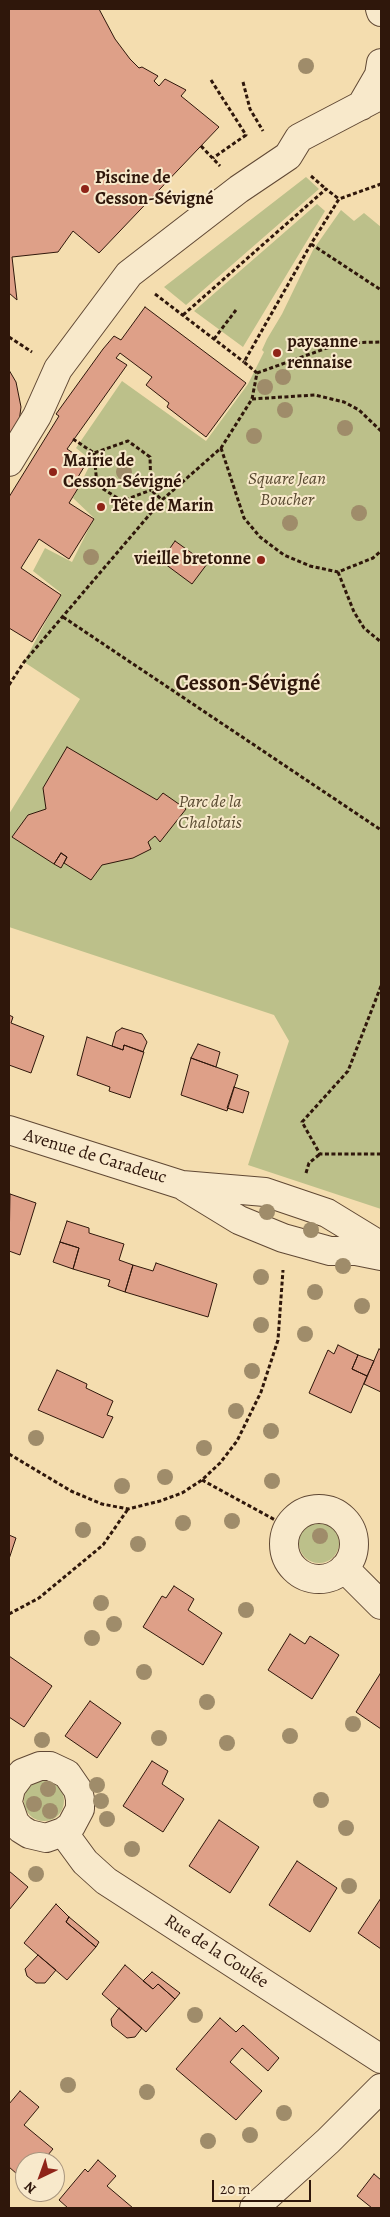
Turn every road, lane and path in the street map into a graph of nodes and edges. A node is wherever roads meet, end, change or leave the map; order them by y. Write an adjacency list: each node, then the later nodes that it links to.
1 (381, 64): 4 (street)
2 (211, 80): 7 (path)
3 (243, 82): 5 (path)
4 (371, 100): 12 (street)
5 (264, 131)
6 (201, 146): 7 (path)
7 (213, 158): 8 (path)
8 (218, 165)
9 (381, 184): 10 (path)
10 (339, 200): 11 (path); 15 (path)
11 (311, 244): 13 (path); 18 (path)
12 (129, 274): 15 (path); 25 (street)
13 (381, 290)
14 (236, 310): 16 (path)
15 (183, 315): 16 (path)
16 (214, 339): 18 (path)
17 (381, 342): 19 (path)
18 (244, 362): 19 (path)
19 (257, 373): 20 (path)
20 (252, 399): 21 (path); 23 (path)
21 (381, 431)
22 (73, 439): 24 (path)
23 (221, 448): 27 (path); 29 (path)
24 (94, 453): 26 (path); 26 (path)
25 (9, 462)
26 (151, 490): 27 (path)
27 (162, 500): 30 (path)
28 (381, 551): 29 (path)
29 (338, 572): 31 (path)
30 (63, 617): 32 (path); 33 (path)
31 (381, 642)
32 (9, 685)
33 (381, 830)
34 (381, 986): 36 (path)
35 (9, 1130): 37 (street, Avenue de Caradeuc)
36 (381, 1154)
37 (182, 1184): 38 (street, Avenue de Caradeuc); 39 (street, Avenue de Caradeuc)
38 (283, 1238): 40 (street, Avenue de Caradeuc); 42 (path)
39 (381, 1246)
40 (381, 1256)
41 (9, 1454): 43 (path)
42 (202, 1480): 43 (path); 44 (path)
43 (128, 1509): 47 (path)
44 (288, 1527): 45 (street); 45 (street)
45 (344, 1568): 46 (street)
46 (381, 1605)
47 (9, 1614)
48 (9, 1797): 50 (street)
49 (9, 1806): 50 (street)
50 (63, 1832): 51 (street, Rue de la Coulée)
51 (381, 2059)
52 (381, 2088): 53 (street)
53 (254, 2208)

